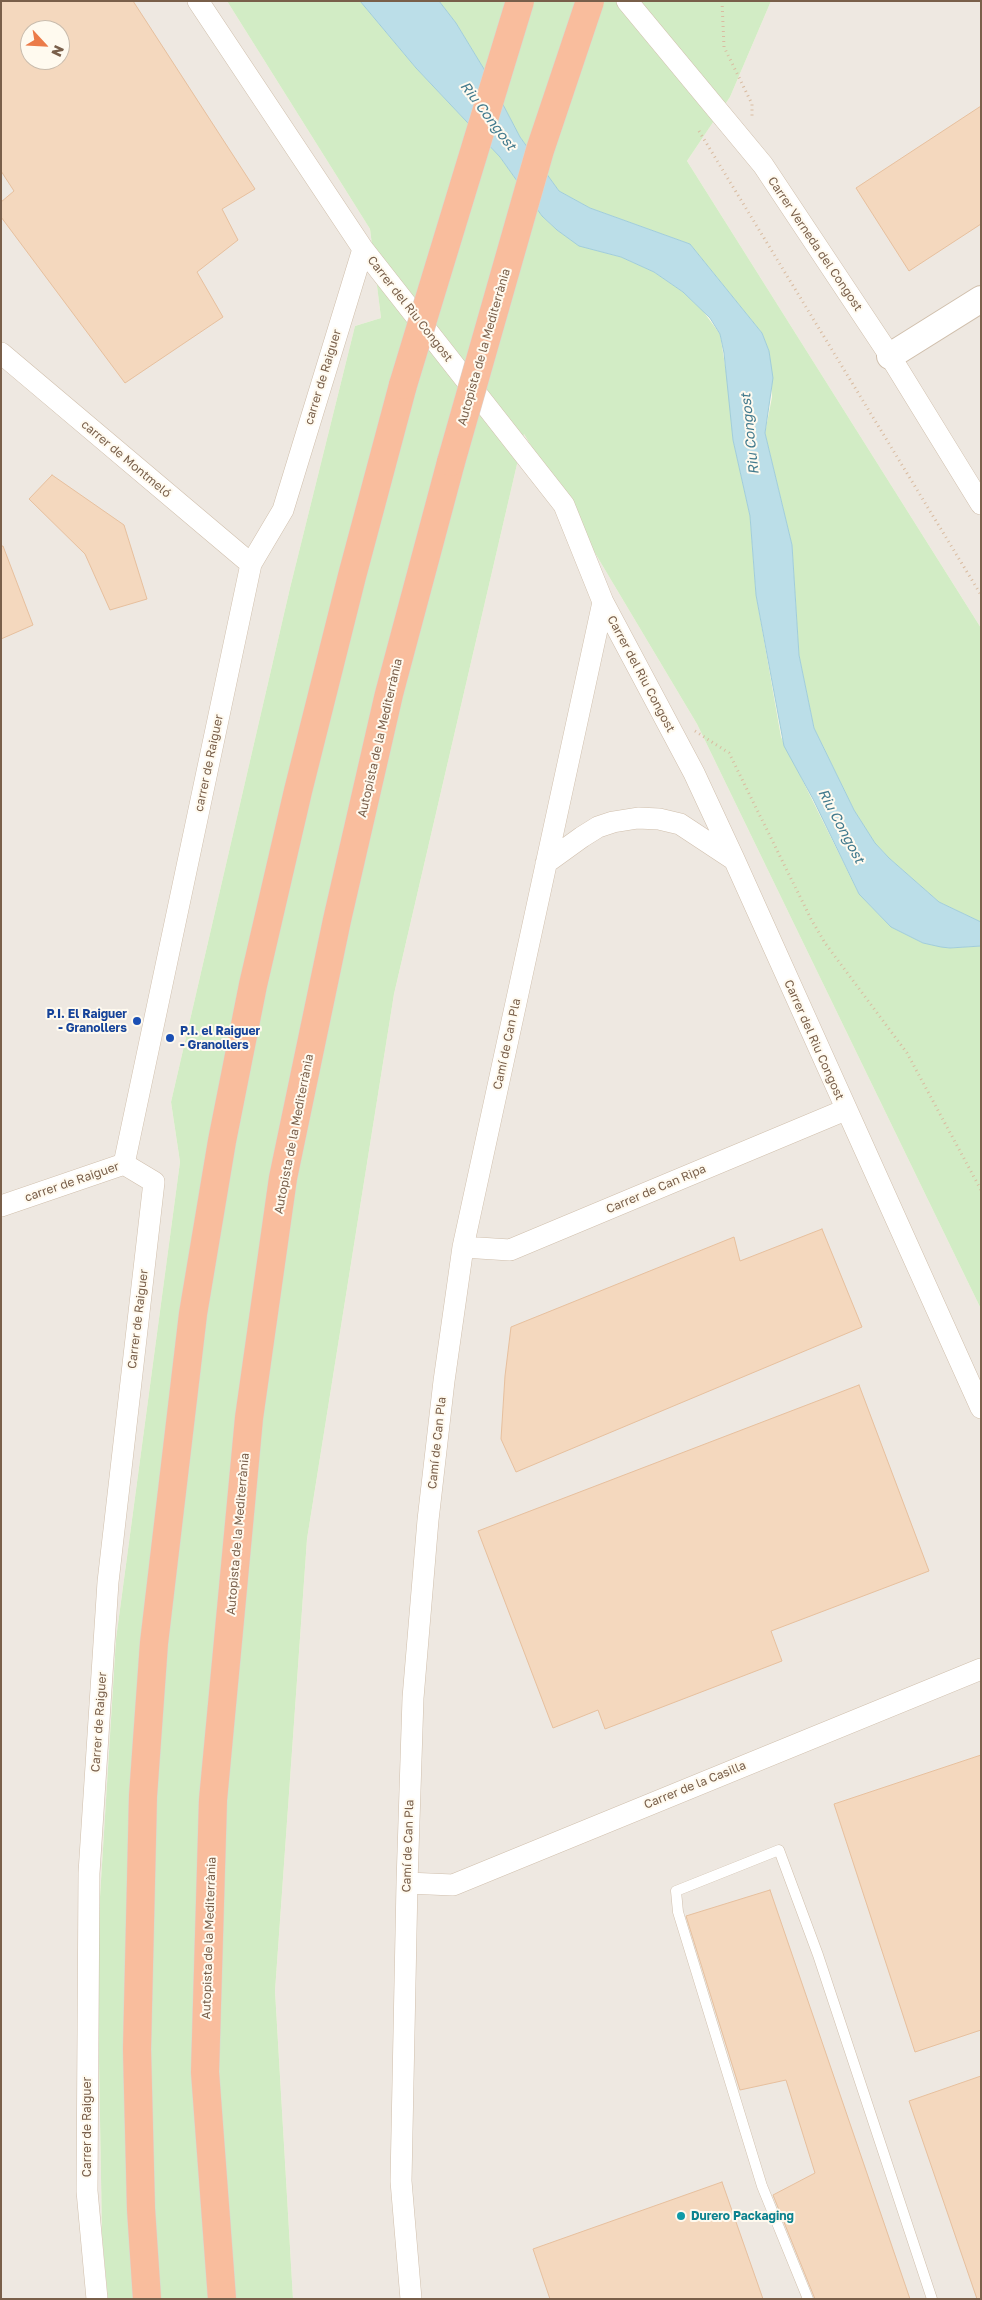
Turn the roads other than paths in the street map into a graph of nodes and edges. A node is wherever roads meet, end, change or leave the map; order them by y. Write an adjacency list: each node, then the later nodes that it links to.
1 (198, 1): 5 (street, Carrer del Riu Congost)
2 (520, 1): 22 (highway, bridge)
3 (590, 1): 23 (highway, Autopista de la Mediterrània, bridge)
4 (627, 1): 8 (street, Carrer Verneda del Congost)
5 (363, 249): 10 (street, carrer de Raiguer); 11 (street, Carrer del Riu Congost)
6 (981, 299): 8 (street)
7 (1, 353): 10 (street, carrer de Montmeló)
8 (890, 356): 9 (street, Carrer Verneda del Congost)
9 (981, 504)
10 (251, 564): 15 (street, carrer de Raiguer)
11 (603, 602): 12 (street, Carrer del Riu Congost); 13 (street, Camí de Can Pla)
12 (734, 859): 13 (street); 14 (street, Carrer del Riu Congost)
13 (546, 863): 17 (street, Camí de Can Pla)
14 (845, 1110): 17 (street, Carrer de Can Ripa); 18 (street, Carrer del Riu Congost)
15 (124, 1164): 16 (street, carrer de Raiguer); 21 (street, Carrer de Raiguer)
16 (1, 1206)
17 (463, 1248): 20 (street, Camí de Can Pla)
18 (981, 1408)
19 (981, 1669): 20 (street, Carrer de la Casilla)
20 (407, 1884): 24 (street, Camí de Can Pla)
21 (97, 2299)
22 (147, 2299)
23 (222, 2299)
24 (411, 2299)
25 (808, 2299): 26 (lane)
26 (932, 2299)

